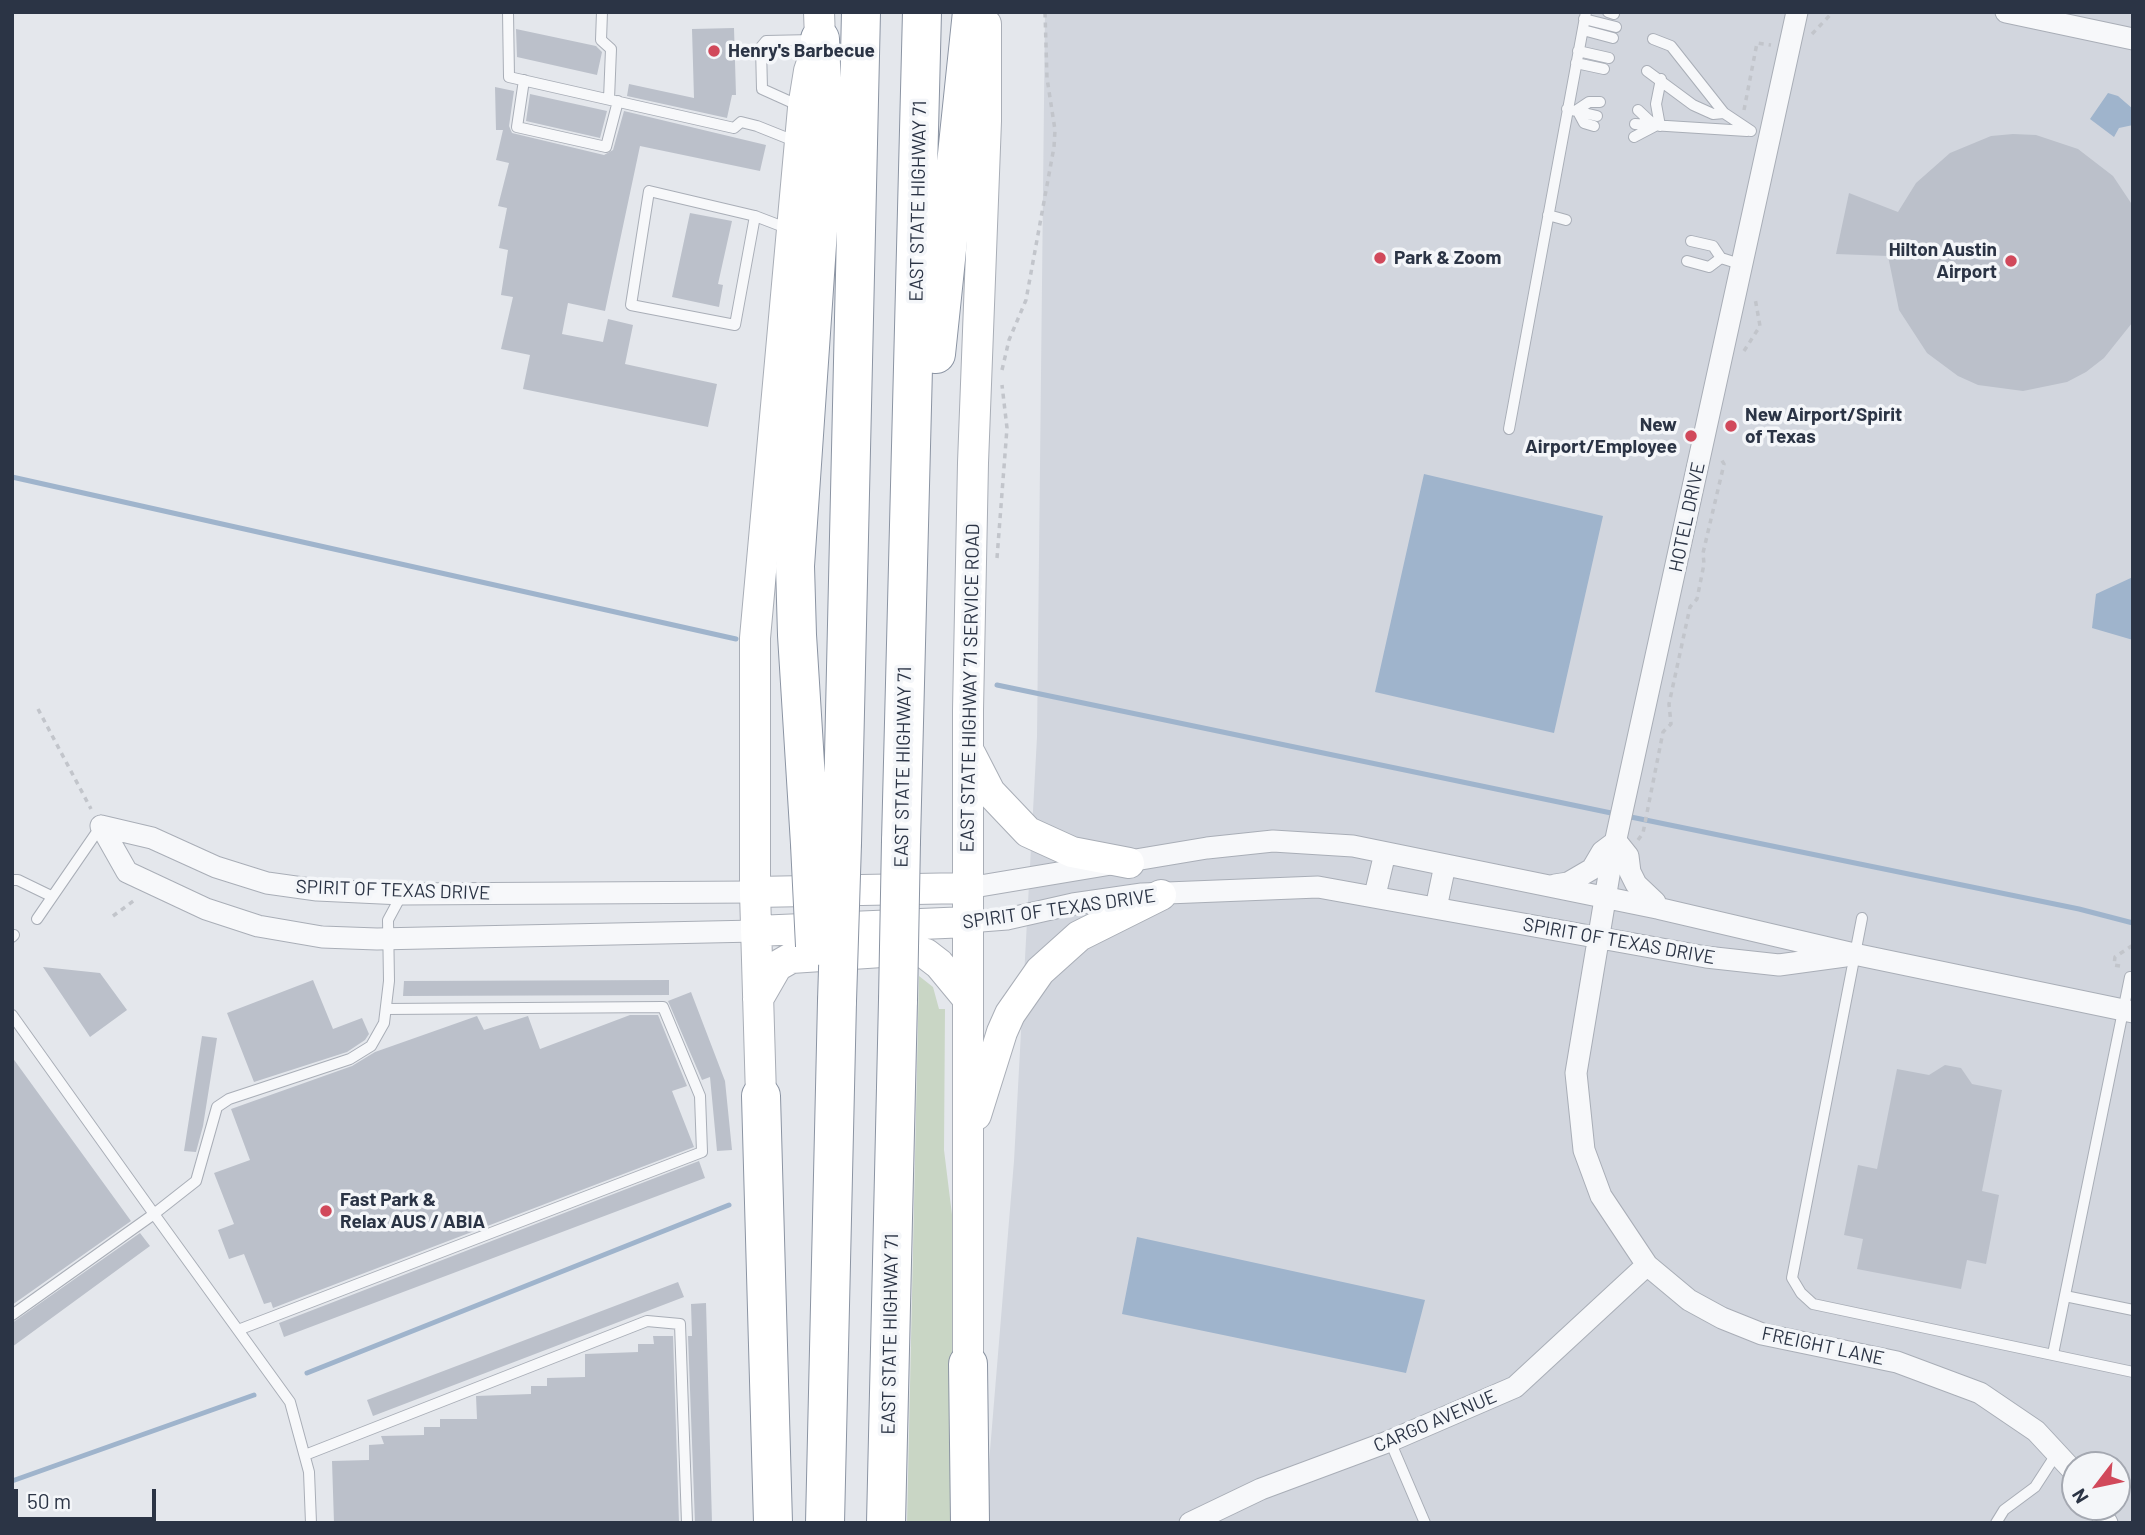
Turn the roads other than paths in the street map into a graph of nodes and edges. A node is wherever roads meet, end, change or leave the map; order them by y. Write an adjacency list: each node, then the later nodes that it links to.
1 (508, 12): 21 (lane)
2 (602, 12): 22 (lane)
3 (860, 12): 48 (highway)
4 (905, 12): 34 (highway)
5 (922, 12): 34 (highway, EAST STATE HIGHWAY 71)
6 (972, 12): 44 (highway)
7 (986, 12): 45 (street, EAST STATE HIGHWAY 71 SERVICE ROAD)
8 (1797, 12): 31 (street, HOTEL DRIVE)
9 (2007, 12): 14 (street)
10 (1584, 20): 12 (lane); 15 (lane)
11 (819, 26): 24 (street); 24 (lane); 48 (highway)
12 (1614, 32)
13 (1653, 39): 27 (lane)
14 (2133, 39)
15 (1578, 51): 16 (lane); 17 (lane)
16 (1609, 58)
17 (1576, 63): 18 (lane); 25 (lane)
18 (1604, 69)
19 (1647, 71): 20 (lane)
20 (1661, 79): 27 (lane); 30 (lane)
21 (524, 80): 22 (lane); 22 (lane)
22 (613, 100): 33 (lane)
23 (1600, 102): 25 (lane)
24 (803, 108): 33 (street)
25 (1572, 109): 28 (lane); 35 (lane)
26 (1638, 110): 30 (lane)
27 (1724, 113): 31 (lane)
28 (1596, 121)
29 (1635, 124): 30 (lane)
30 (1658, 126): 31 (lane); 32 (lane)
31 (1761, 134): 42 (street, HOTEL DRIVE)
32 (1634, 137)
33 (800, 143): 38 (street)
34 (918, 180): 44 (highway, EAST STATE HIGHWAY 71)
35 (1548, 215): 37 (lane); 43 (lane)
36 (755, 216): 36 (lane); 38 (lane)
37 (1566, 220)
38 (792, 230): 55 (street)
39 (1691, 241): 40 (lane)
40 (1721, 258): 41 (lane); 42 (lane)
41 (1687, 261)
42 (1743, 265): 47 (street, HOTEL DRIVE)
43 (1509, 429)
44 (912, 458): 95 (highway, EAST STATE HIGHWAY 71, bridge)
45 (968, 750): 50 (street); 54 (street, EAST STATE HIGHWAY 71 SERVICE ROAD)
46 (101, 826): 56 (street, SPIRIT OF TEXAS DRIVE); 59 (lane); 67 (street, SPIRIT OF TEXAS DRIVE)
47 (1617, 835): 53 (street); 60 (street, HOTEL DRIVE); 62 (street)
48 (826, 843): 94 (highway, bridge)
49 (1385, 853): 50 (street, SPIRIT OF TEXAS DRIVE); 51 (street, SPIRIT OF TEXAS DRIVE); 58 (street)
50 (1129, 863): 54 (street, SPIRIT OF TEXAS DRIVE)
51 (1445, 865): 53 (street, SPIRIT OF TEXAS DRIVE); 61 (street)
52 (12, 880): 59 (lane)
53 (1549, 886): 60 (street, SPIRIT OF TEXAS DRIVE)
54 (968, 888): 55 (street, SPIRIT OF TEXAS DRIVE); 65 (street, EAST STATE HIGHWAY 71 SERVICE ROAD)
55 (755, 892): 56 (street, SPIRIT OF TEXAS DRIVE); 66 (street)
56 (402, 894): 67 (lane)
57 (1161, 895): 58 (street, SPIRIT OF TEXAS DRIVE); 65 (street, SPIRIT OF TEXAS DRIVE); 77 (street)
58 (1375, 895): 61 (street, SPIRIT OF TEXAS DRIVE)
59 (51, 897): 64 (lane)
60 (1607, 898): 62 (street, SPIRIT OF TEXAS DRIVE); 68 (street, HOTEL DRIVE)
61 (1436, 908): 68 (street, SPIRIT OF TEXAS DRIVE)
62 (1657, 908): 69 (street, SPIRIT OF TEXAS DRIVE)
63 (1862, 918): 69 (lane)
64 (37, 919)
65 (968, 922): 66 (street, SPIRIT OF TEXAS DRIVE); 72 (street, EAST STATE HIGHWAY 71 SERVICE ROAD)
66 (756, 931): 67 (street, SPIRIT OF TEXAS DRIVE); 71 (street)
67 (389, 939): 73 (lane)
68 (1599, 940): 69 (street, SPIRIT OF TEXAS DRIVE); 79 (street, FREIGHT LANE)
69 (1854, 954): 74 (street, SPIRIT OF TEXAS DRIVE); 84 (lane)
70 (2130, 977): 74 (lane)
71 (758, 999): 72 (street); 76 (street)
72 (968, 999): 77 (street, EAST STATE HIGHWAY 71 SERVICE ROAD)
73 (386, 1009): 78 (lane); 83 (lane)
74 (2128, 1011): 80 (lane)
75 (12, 1014): 78 (lane)
76 (761, 1096): 93 (highway)
77 (968, 1135): 85 (street, EAST STATE HIGHWAY 71 SERVICE ROAD)
78 (154, 1214): 82 (lane); 83 (lane)
79 (1647, 1265): 87 (street, CARGO AVENUE); 88 (street, FREIGHT LANE)
80 (2065, 1296): 81 (lane); 84 (lane)
81 (2133, 1310)
82 (12, 1315)
83 (238, 1329): 89 (lane)
84 (2053, 1354): 86 (lane)
85 (968, 1364): 96 (highway)
86 (2133, 1372)
87 (1390, 1441): 97 (street, CARGO AVENUE); 98 (lane)
88 (2057, 1453): 90 (street, FREIGHT LANE); 99 (lane)
89 (304, 1455): 91 (lane); 92 (lane)
90 (2061, 1458)
91 (311, 1523)
92 (687, 1523)
93 (773, 1523)
94 (825, 1523)
95 (886, 1523)
96 (970, 1523)
97 (1190, 1523)
98 (1425, 1523)
99 (1996, 1523)

